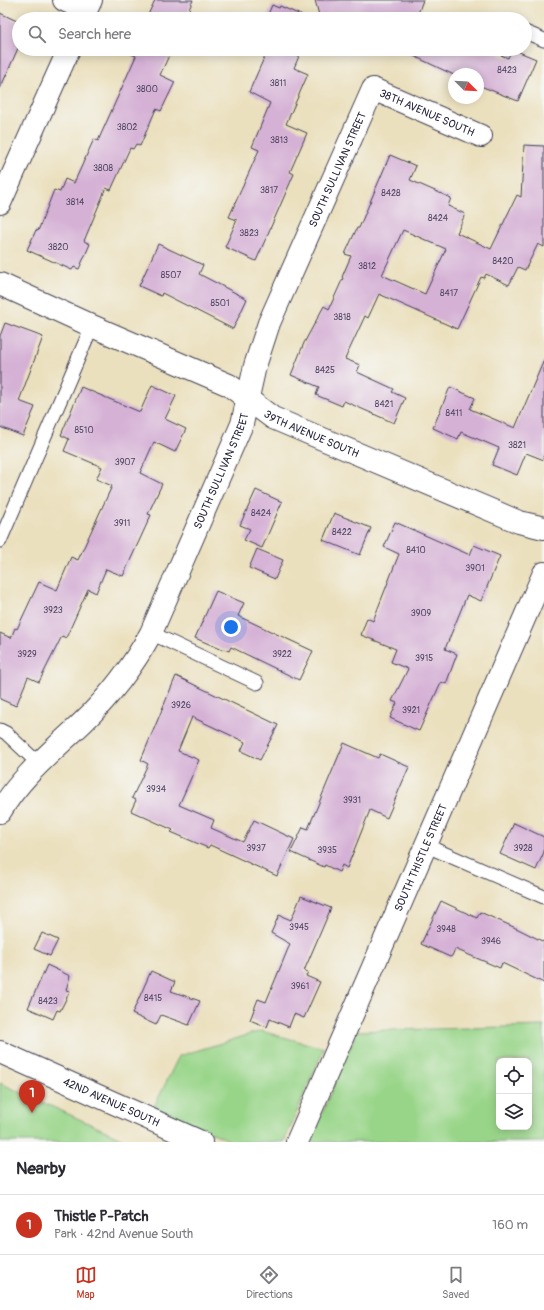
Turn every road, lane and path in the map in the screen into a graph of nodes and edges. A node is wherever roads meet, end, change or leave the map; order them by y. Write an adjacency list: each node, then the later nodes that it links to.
1 (64, 0): 2 (street)
2 (86, 10)
3 (532, 35): 4 (lane)
4 (544, 40)
5 (66, 56): 8 (street)
6 (373, 89): 7 (street, 38TH AVENUE SOUTH); 11 (street, SOUTH SULLIVAN STREET)
7 (481, 136)
8 (0, 203)
9 (0, 284): 10 (street, 39TH AVENUE SOUTH)
10 (92, 326): 11 (street, 39TH AVENUE SOUTH); 13 (lane)
11 (248, 399): 12 (street, 39TH AVENUE SOUTH); 15 (street, SOUTH SULLIVAN STREET)
12 (544, 528)
13 (0, 541)
14 (544, 574): 20 (street, SOUTH THISTLE STREET)
15 (151, 633): 16 (lane); 18 (street, SOUTH SULLIVAN STREET)
16 (257, 683)
17 (0, 730): 18 (lane)
18 (39, 764): 19 (street, SOUTH SULLIVAN STREET)
19 (0, 812)
20 (427, 846): 21 (lane); 24 (street, SOUTH THISTLE STREET)
21 (544, 897)
22 (0, 1052): 23 (street, 42ND AVENUE SOUTH)
23 (201, 1142)
24 (297, 1142)

